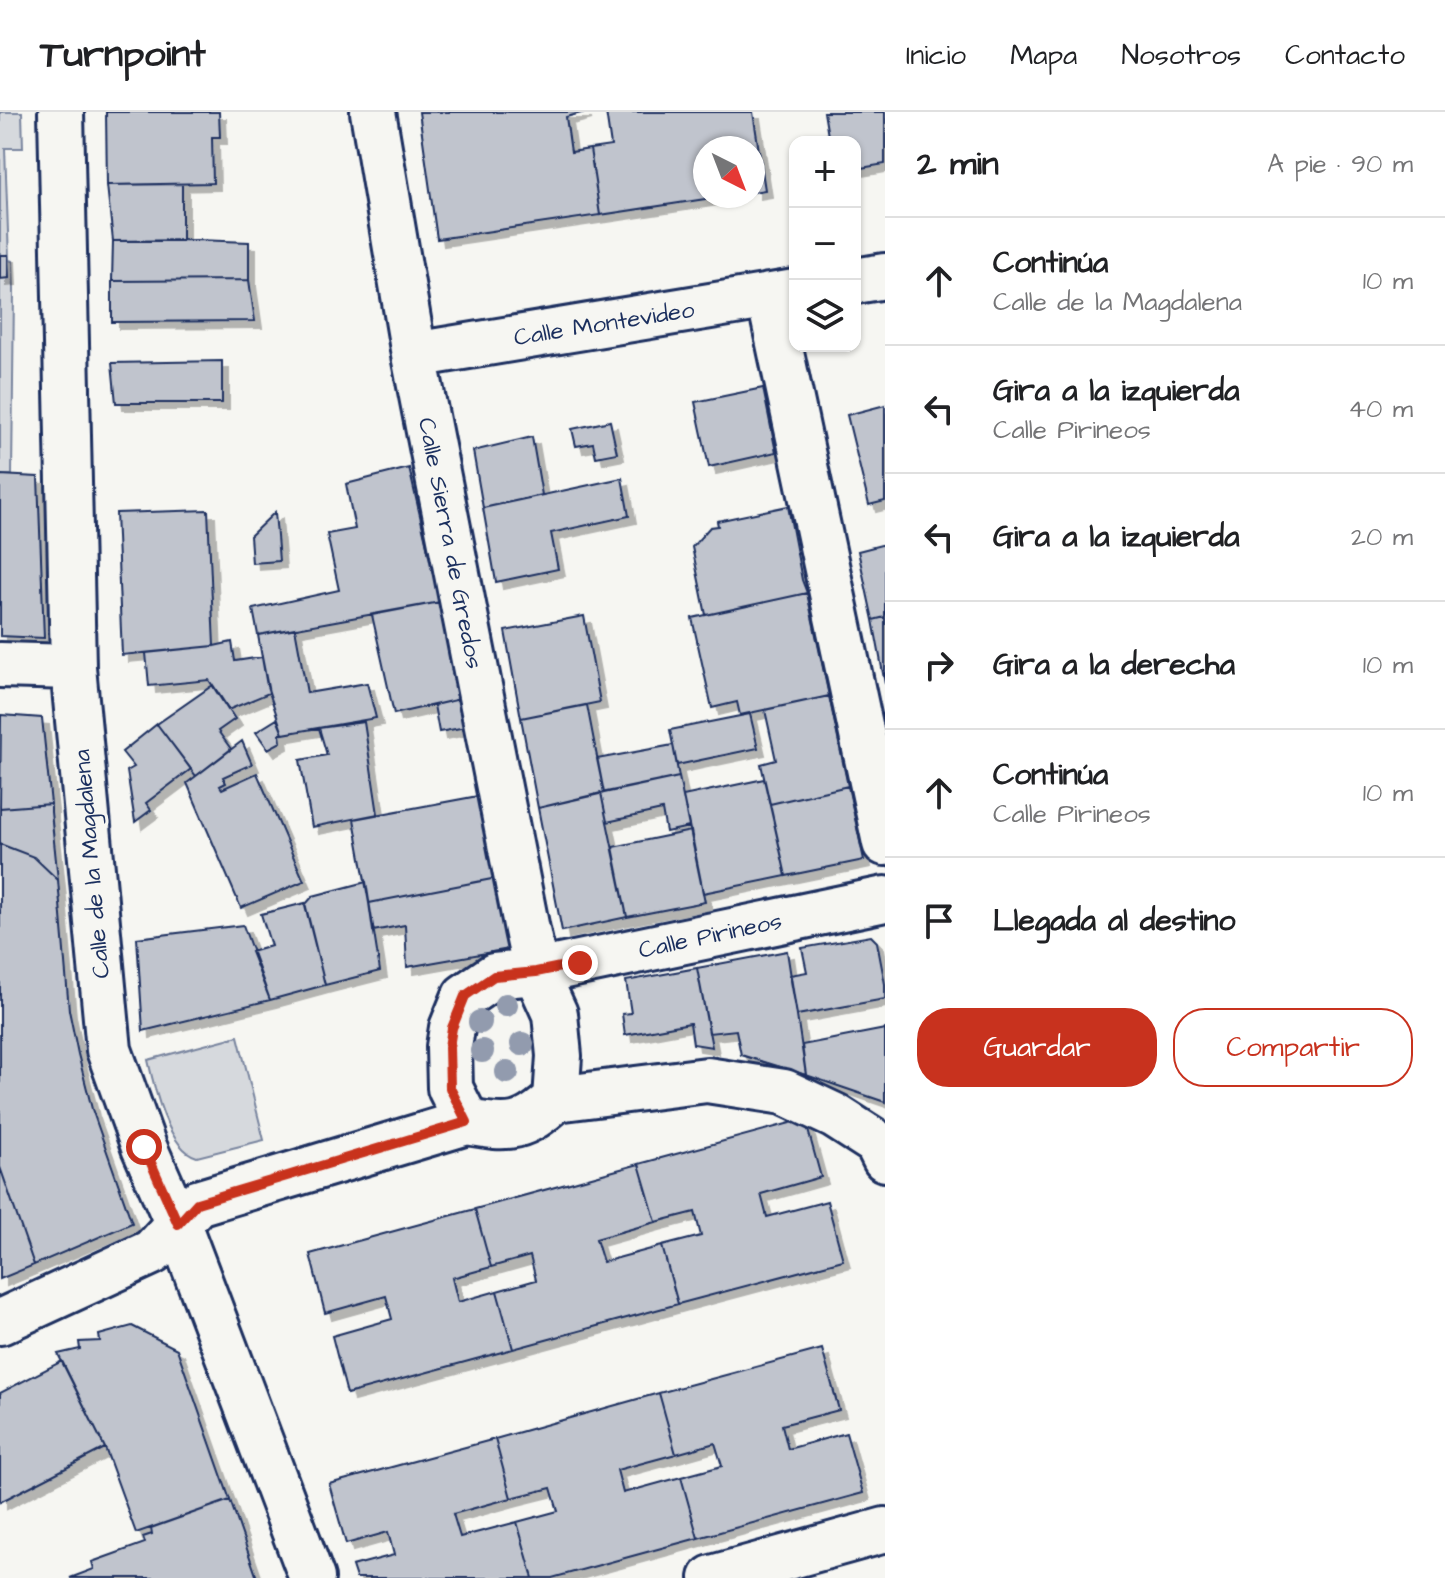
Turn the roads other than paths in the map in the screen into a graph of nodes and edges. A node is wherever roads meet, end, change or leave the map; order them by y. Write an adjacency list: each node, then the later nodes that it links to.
1 (61, 112): 8 (street, Calle de la Magdalena)
2 (373, 112): 6 (street, Calle Sierra de Gredos)
3 (885, 276): 4 (street)
4 (861, 280)
5 (782, 294): 6 (street, Calle Montevideo); 9 (street)
6 (414, 355): 11 (street, Calle Sierra de Gredos)
7 (0, 665): 8 (street)
8 (73, 667): 15 (street, Calle de la Magdalena)
9 (885, 843)
10 (885, 899): 11 (street, Calle Pirineos)
11 (536, 972): 12 (street); 13 (street)
12 (556, 1099): 13 (street); 14 (street)
13 (467, 1122): 15 (street)
14 (881, 1151)
15 (178, 1224): 16 (street); 18 (street, Calle de la Magdalena)
16 (0, 1322)
17 (885, 1530): 19 (street)
18 (312, 1578)
19 (712, 1578)

